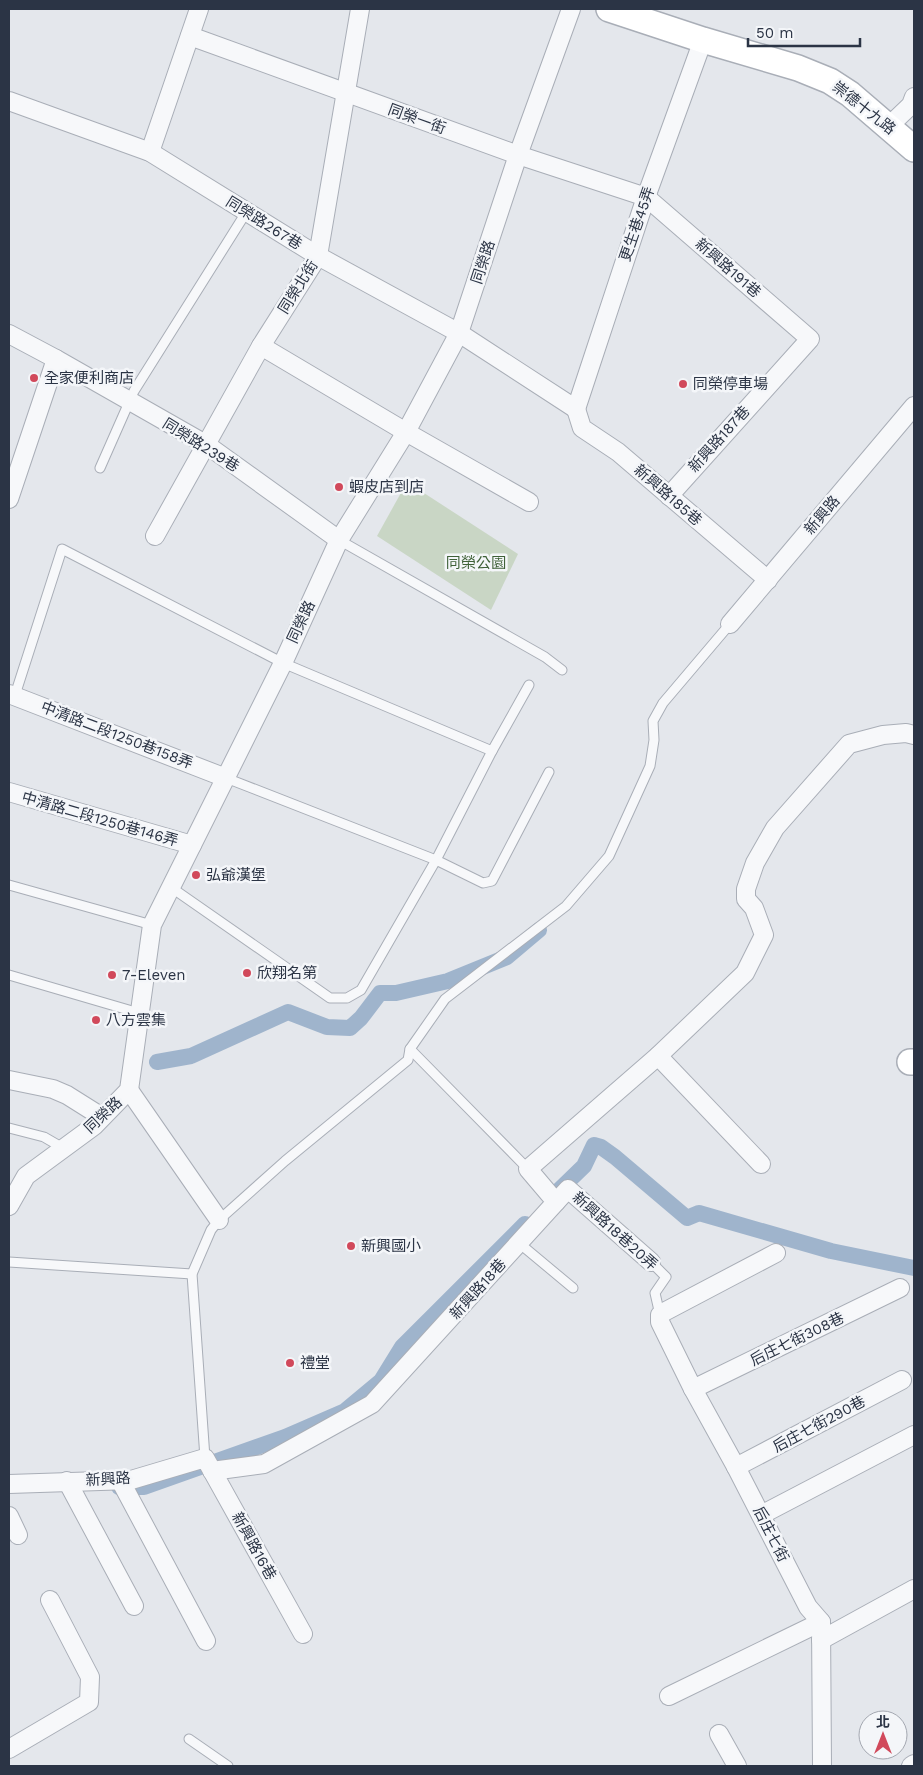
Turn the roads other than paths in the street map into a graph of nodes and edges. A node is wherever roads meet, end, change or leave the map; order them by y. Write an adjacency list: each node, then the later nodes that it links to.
1 (199, 9): 5 (street)
2 (360, 9): 7 (street, 同榮北街)
3 (571, 9): 13 (street, 同榮路)
4 (609, 9): 6 (street, 崇德十九路)
5 (190, 36): 7 (street, 同榮一街); 12 (street)
6 (703, 40): 10 (street, 崇德十九路); 14 (street, 更生巷45弄)
7 (345, 93): 13 (street, 同榮一街); 16 (street, 同榮北街)
8 (914, 98): 10 (street)
9 (9, 101): 12 (street, 同榮路267巷)
10 (888, 127): 11 (street, 崇德十九路)
11 (914, 149)
12 (150, 152): 15 (street, 同榮路267巷)
13 (518, 155): 14 (street, 同榮一街); 17 (street, 同榮路)
14 (646, 197): 19 (street, 新興路191巷); 24 (street, 更生巷45弄)
15 (245, 211): 16 (street, 同榮路267巷); 22 (lane)
16 (318, 256): 17 (street, 同榮路267巷); 20 (street, 同榮北街)
17 (459, 333): 24 (street, 同榮路267巷); 25 (street, 同榮路)
18 (9, 334): 21 (street, 同榮路239巷)
19 (810, 339): 28 (street, 新興路187巷)
20 (261, 346): 25 (street); 26 (street, 同榮北街)
21 (56, 359): 22 (street, 同榮路239巷); 29 (street)
22 (130, 401): 26 (street, 同榮路239巷); 27 (lane)
23 (914, 406): 33 (street, 新興路)
24 (576, 409): 28 (street, 新興路185巷)
25 (406, 432): 30 (street); 32 (street, 同榮路)
26 (207, 446): 31 (street, 同榮北街); 32 (street, 同榮路239巷)
27 (100, 468)
28 (669, 496): 33 (street, 新興路185巷)
29 (9, 499)
30 (529, 502)
31 (155, 536)
32 (339, 540): 35 (street, 同榮路); 36 (lane)
33 (768, 580): 34 (street, 新興路)
34 (730, 624): 51 (lane)
35 (283, 663): 38 (lane); 40 (lane); 42 (street, 同榮路)
36 (562, 670)
37 (529, 685): 40 (lane)
38 (12, 694): 42 (street, 中清路二段1250巷158弄)
39 (914, 735): 52 (street)
40 (492, 750): 45 (lane)
41 (549, 772): 45 (lane)
42 (226, 778): 44 (street, 同榮路); 45 (lane)
43 (9, 792): 44 (street, 中清路二段1250巷146弄)
44 (192, 845): 47 (street, 同榮路)
45 (436, 860): 47 (lane)
46 (9, 885): 48 (lane)
47 (172, 888): 48 (street, 同榮路)
48 (152, 925): 50 (street, 同榮路)
49 (9, 975): 50 (lane)
50 (139, 1013): 54 (street, 同榮路)
51 (410, 1049): 59 (lane); 63 (lane)
52 (658, 1056): 58 (street); 59 (street)
53 (9, 1080): 55 (street)
54 (129, 1090): 55 (street, 同榮路); 63 (street)
55 (102, 1117): 57 (street, 同榮路)
56 (9, 1128): 57 (lane)
57 (63, 1148): 60 (street, 同榮路)
58 (761, 1164)
59 (528, 1169): 61 (street)
60 (17, 1175): 62 (street, 同榮路)
61 (556, 1202): 64 (street, 新興路18巷); 67 (street, 新興路18巷20弄)
62 (9, 1206)
63 (219, 1220): 68 (lane)
64 (519, 1243): 69 (lane); 75 (street, 新興路18巷)
65 (776, 1253): 71 (street)
66 (9, 1262): 68 (lane)
67 (651, 1262): 71 (lane, 新興路18巷20弄)
68 (192, 1274): 75 (lane)
69 (573, 1288)
70 (900, 1288): 73 (street, 后庄七街308巷)
71 (660, 1315): 73 (street, 后庄七街)
72 (902, 1380): 76 (street, 后庄七街290巷)
73 (693, 1389): 76 (street, 后庄七街)
74 (914, 1435): 80 (street)
75 (208, 1465): 77 (street, 新興路); 87 (street, 新興路16巷)
76 (736, 1467): 80 (street, 后庄七街)
77 (120, 1480): 78 (street, 新興路); 89 (street)
78 (67, 1481): 79 (street, 新興路); 85 (street)
79 (9, 1484)
80 (761, 1515): 86 (street, 后庄七街)
81 (9, 1516): 82 (street)
82 (18, 1535)
83 (912, 1594): 88 (street)
84 (50, 1600): 93 (street)
85 (134, 1606)
86 (821, 1622): 88 (street); 90 (street)
87 (303, 1634)
88 (821, 1640): 97 (street)
89 (206, 1641)
90 (670, 1696)
91 (719, 1734): 96 (street)
92 (190, 1739): 95 (lane)
93 (9, 1749)
94 (914, 1764): 98 (street)
95 (228, 1766)
96 (737, 1766)
97 (822, 1766)
98 (911, 1766)

